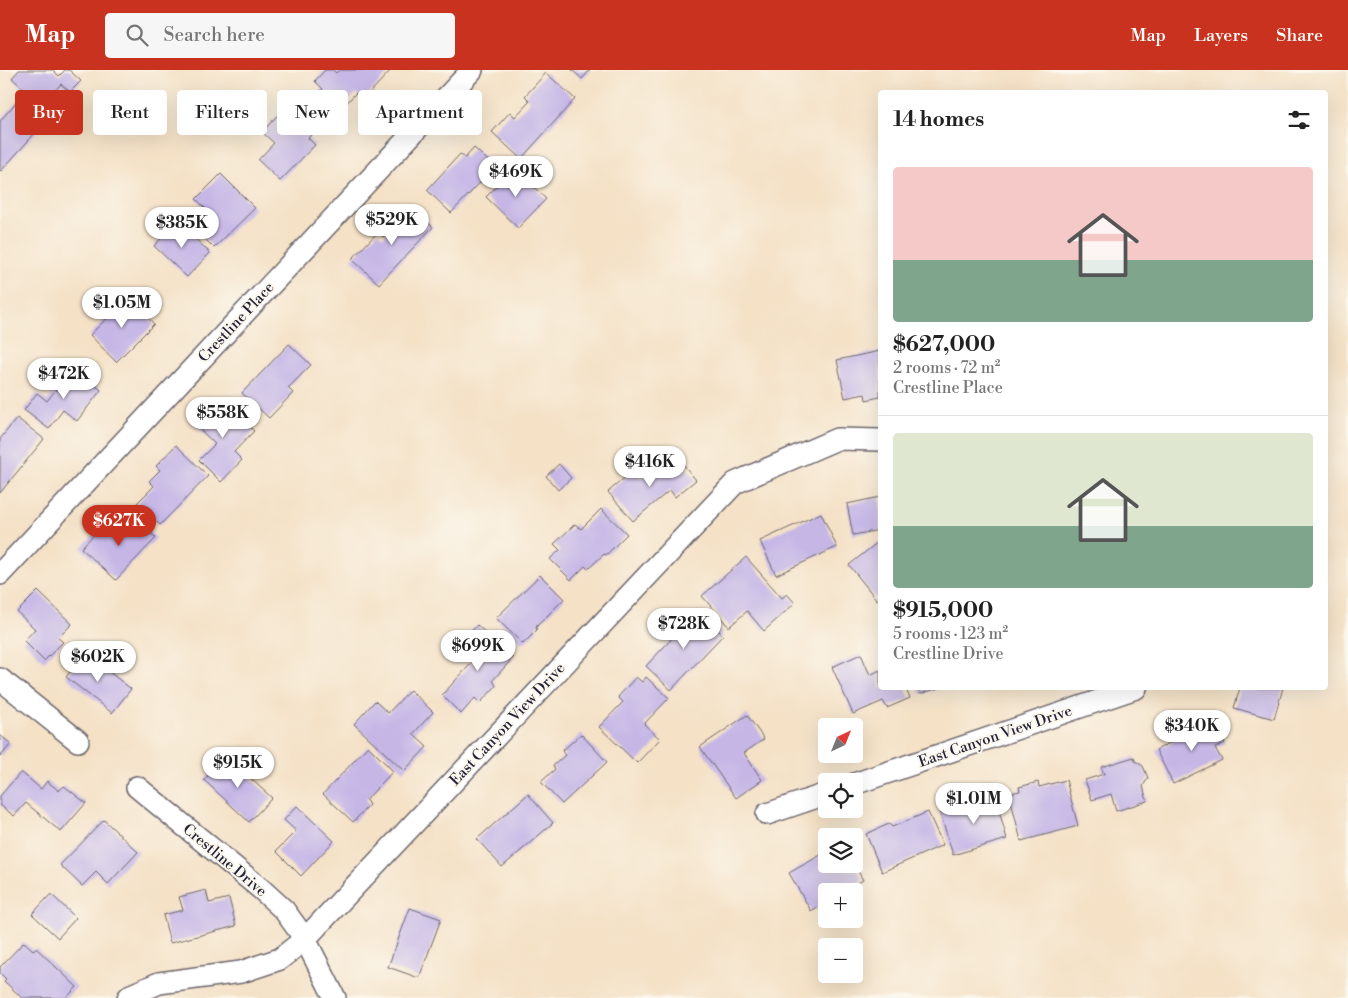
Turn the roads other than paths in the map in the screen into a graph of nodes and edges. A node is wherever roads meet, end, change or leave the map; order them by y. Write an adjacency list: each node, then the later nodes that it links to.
1 (472, 70): 3 (street, Crestline Place)
2 (878, 440): 11 (street, East Canyon View Drive)
3 (0, 574)
4 (0, 679): 6 (street)
5 (1130, 690): 7 (street, East Canyon View Drive)
6 (78, 741)
7 (863, 781)
8 (137, 787): 11 (street, Crestline Drive)
9 (818, 797): 10 (street)
10 (767, 814)
11 (305, 939): 12 (street, East Canyon View Drive); 13 (street, Crestline Drive)
12 (128, 998)
13 (335, 998)

